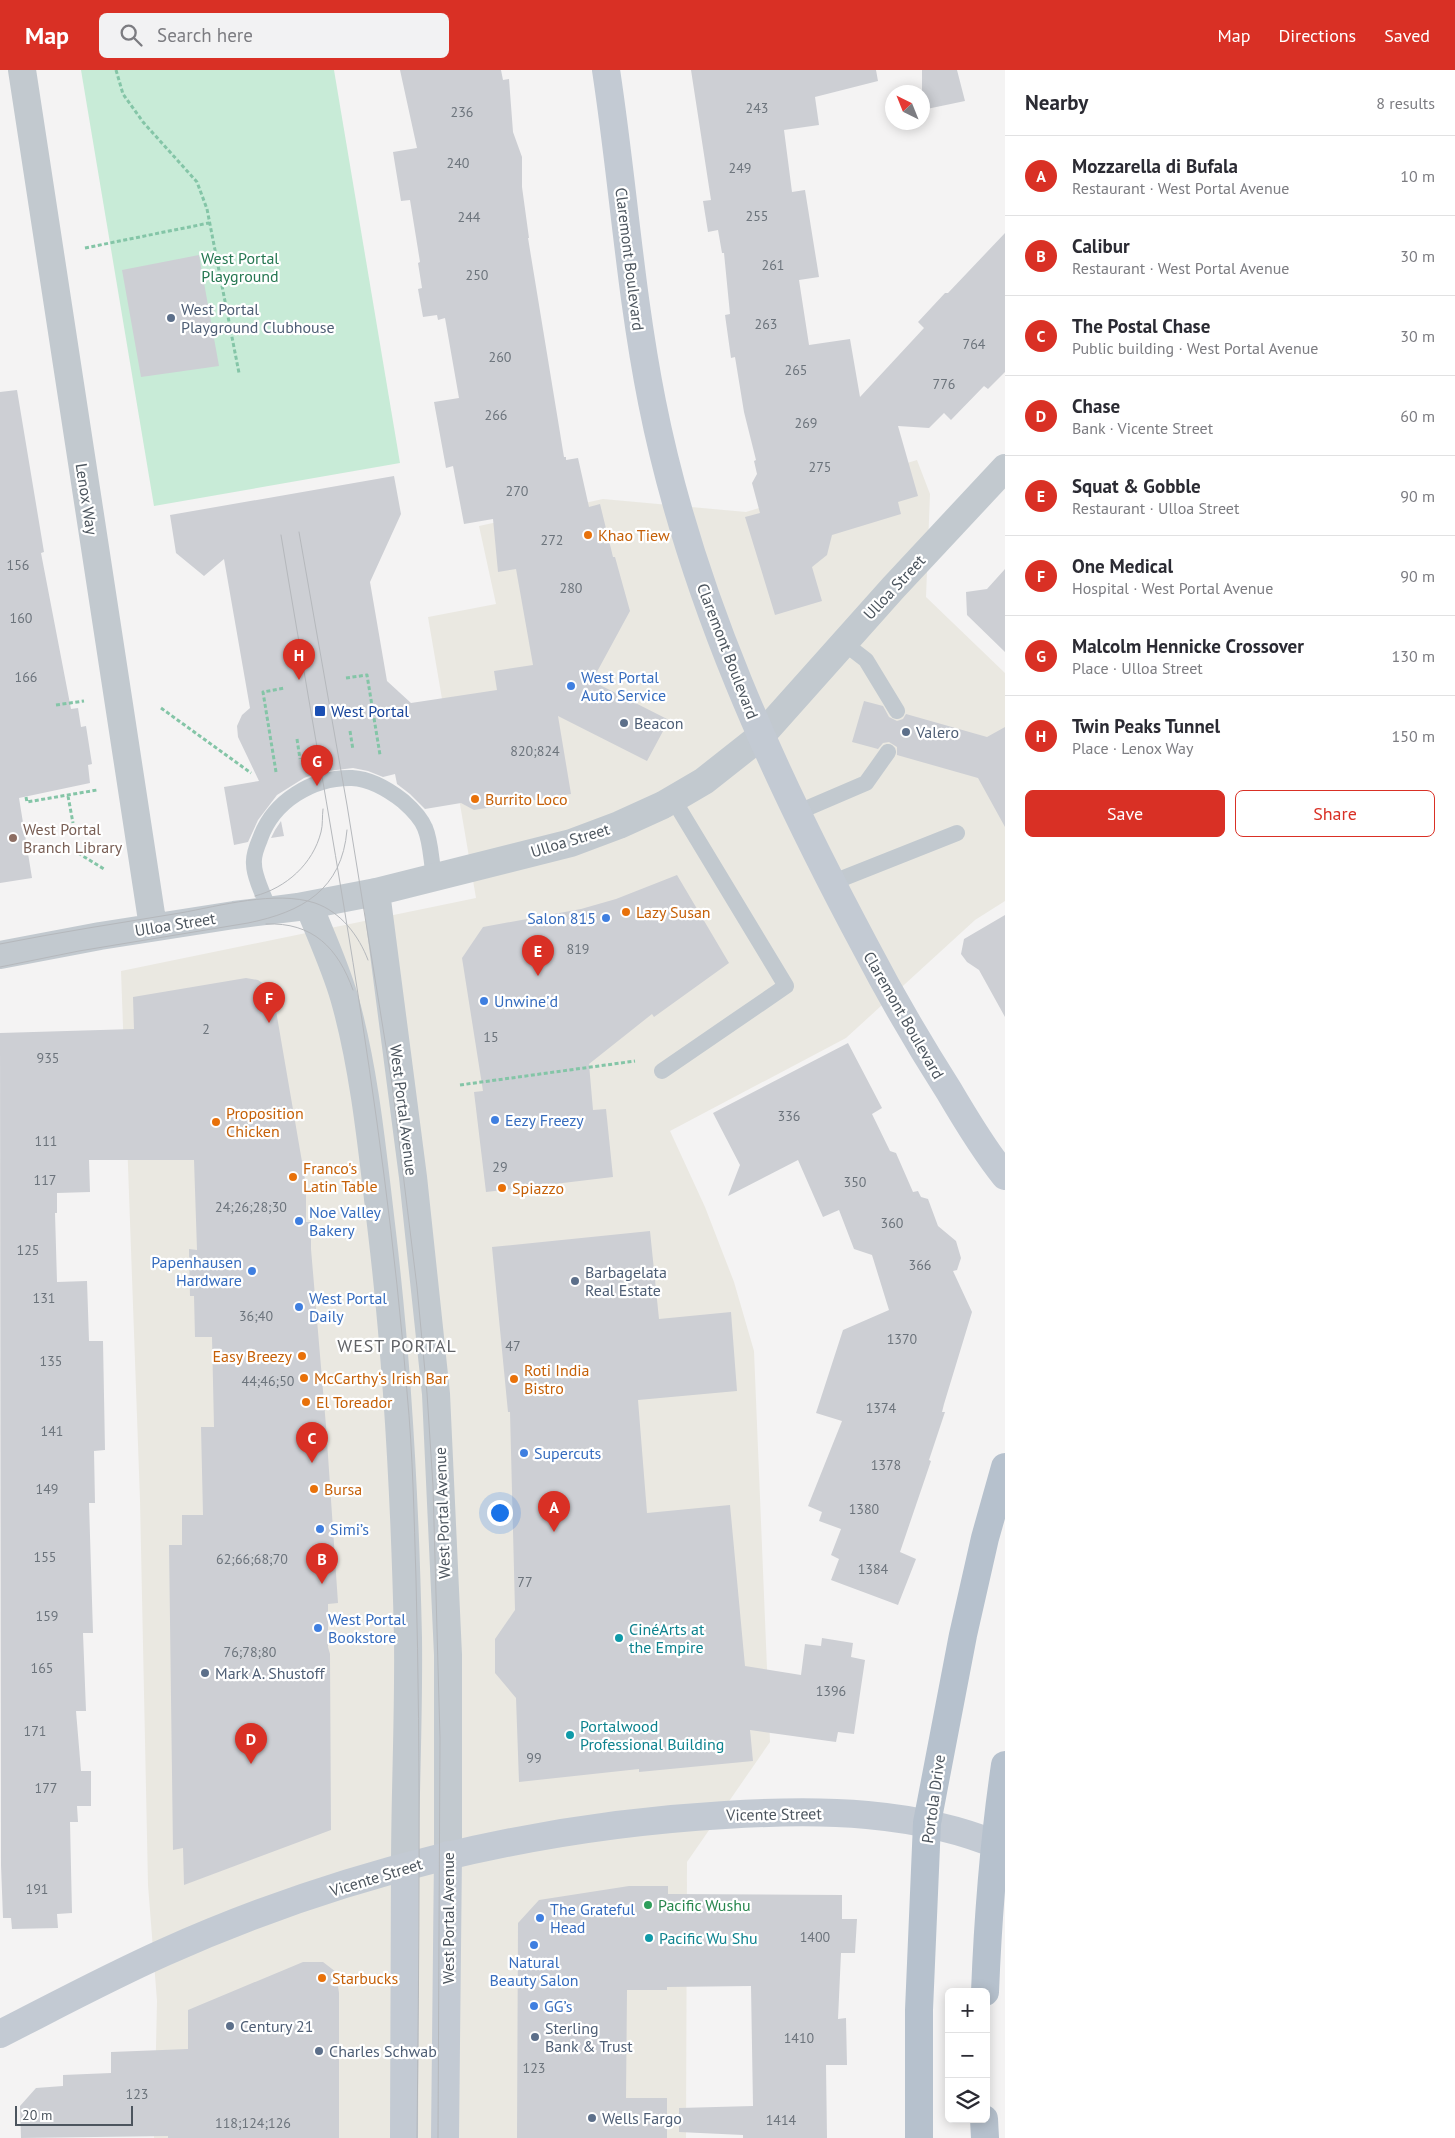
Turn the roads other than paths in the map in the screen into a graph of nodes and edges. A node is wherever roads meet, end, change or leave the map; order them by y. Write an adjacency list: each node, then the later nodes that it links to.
1 (22, 70): 16 (street, Lenox Way)
2 (606, 70): 6 (street, Claremont Boulevard)
3 (1005, 468): 4 (street, Ulloa Street)
4 (844, 643): 5 (lane); 6 (street, Ulloa Street)
5 (897, 711)
6 (761, 736): 8 (street, Ulloa Street); 9 (street, Claremont Boulevard)
7 (888, 752): 9 (lane)
8 (673, 799): 11 (street, Ulloa Street); 18 (lane)
9 (796, 813): 12 (street, Claremont Boulevard)
10 (957, 833): 12 (lane)
11 (434, 876): 13 (street, Ulloa Street); 15 (lane)
12 (831, 883): 19 (street, Claremont Boulevard)
13 (376, 892): 14 (street, Ulloa Street); 24 (street, West Portal Avenue)
14 (309, 906): 15 (street, Ulloa Street); 25 (street)
15 (270, 911): 16 (street, Ulloa Street)
16 (153, 928): 17 (street, Ulloa Street)
17 (0, 955)
18 (662, 1071)
19 (1005, 1176)
20 (1005, 1467): 22 (main road, Portola Drive)
21 (1005, 1765): 23 (main road)
22 (926, 1822): 23 (street, Vicente Street); 24 (street, Vicente Street); 31 (main road, Portola Drive)
23 (1000, 1846): 26 (main road)
24 (448, 1856): 25 (street, Vicente Street); 30 (street, West Portal Avenue)
25 (405, 1868): 27 (street, Vicente Street); 29 (street)
26 (985, 1988)
27 (0, 2034)
28 (984, 2123): 32 (main road)
29 (404, 2138)
30 (445, 2138)
31 (919, 2138)
32 (985, 2138)

